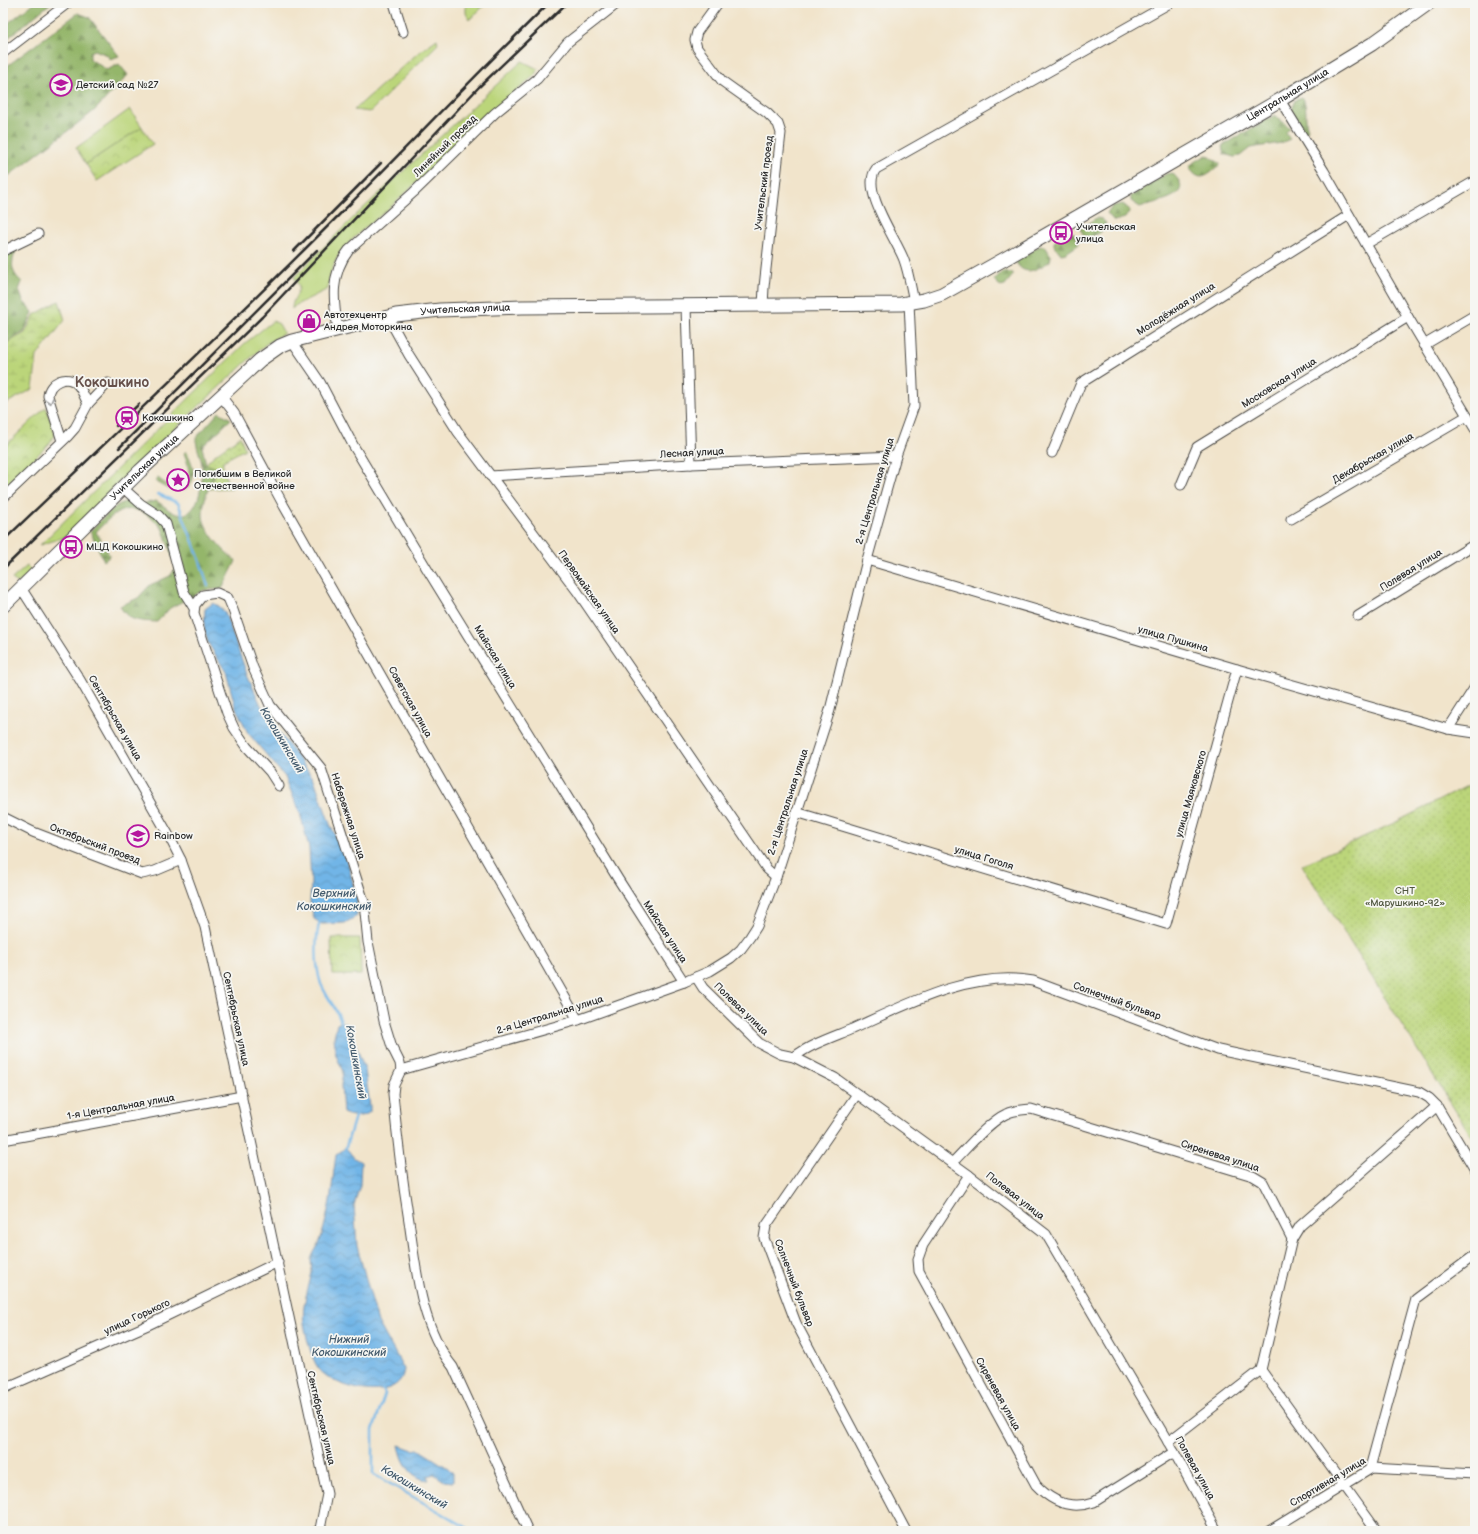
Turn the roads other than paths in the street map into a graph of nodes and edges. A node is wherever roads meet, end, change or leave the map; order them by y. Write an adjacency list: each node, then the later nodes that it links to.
1 (68, 3): 8 (street)
2 (394, 3): 7 (street)
3 (618, 3): 22 (street, Линейный проезд)
4 (718, 3): 17 (street, Учительский проезд)
5 (1170, 3): 16 (street)
6 (1430, 3): 9 (street, Центральная улица)
7 (403, 32)
8 (3, 53)
9 (1280, 100): 10 (street, Центральная улица); 12 (street)
10 (1141, 180): 16 (street, Учительская улица)
11 (1475, 182): 14 (street)
12 (1349, 215): 14 (street); 31 (street, Молодёжная улица)
13 (38, 234): 15 (street)
14 (1366, 244): 21 (street)
15 (3, 250)
16 (911, 303): 17 (street, Учительская улица); 32 (street, 2-я Центральная улица)
17 (763, 306): 18 (street, Учительская улица)
18 (686, 307): 20 (street, Учительская улица); 33 (street)
19 (1475, 315): 24 (street)
20 (388, 317): 22 (street, Учительская улица); 34 (street, Первомайская улица)
21 (1408, 318): 24 (street); 35 (street, Московская улица)
22 (338, 329): 23 (street, Учительская улица)
23 (292, 341): 26 (street, Учительская улица); 56 (street, Майская улица)
24 (1424, 345): 28 (street)
25 (108, 384): 27 (street)
26 (221, 396): 36 (street, Учительская улица); 57 (street, Советская улица)
27 (88, 404): 30 (street); 30 (street, one-way to 30)
28 (1467, 416): 29 (street); 38 (street, Декабрьская улица)
29 (1475, 429)
30 (62, 442): 37 (street)
31 (1052, 453)
32 (896, 456): 33 (street, Лесная улица); 40 (street, 2-я Центральная улица)
33 (691, 464): 34 (street, Лесная улица)
34 (490, 476): 53 (street, Первомайская улица)
35 (1181, 485)
36 (123, 488): 41 (street, Учительская улица); 42 (street)
37 (3, 498)
38 (1291, 519)
39 (1475, 544): 44 (street, Полевая улица)
40 (866, 560): 45 (street, улица Пушкина); 50 (street, 2-я Центральная улица)
41 (21, 588): 43 (street, Учительская улица); 52 (street, Сентябрьская улица)
42 (196, 605): 49 (street); 59 (street, Набережная улица)
43 (3, 606)
44 (1358, 616)
45 (1237, 669): 47 (street, улица Пушкина); 54 (street, улица Маяковского)
46 (1475, 687): 47 (street)
47 (1448, 729): 48 (street, улица Пушкина)
48 (1475, 733)
49 (279, 786)
50 (796, 812): 53 (street, 2-я Центральная улица); 54 (street, улица Гоголя)
51 (3, 817): 52 (street, Октябрьский проезд)
52 (181, 860): 61 (street, Сентябрьская улица)
53 (776, 877): 55 (street, 2-я Центральная улица)
54 (1166, 924)
55 (696, 977): 56 (street, 2-я Центральная улица); 58 (street, Полевая улица)
56 (684, 982): 57 (street, 2-я Центральная улица)
57 (578, 1020): 59 (street, 2-я Центральная улица)
58 (794, 1057): 60 (street, Полевая улица); 62 (street, Солнечный бульвар)
59 (401, 1070): 78 (street)
60 (857, 1094): 64 (street, Полевая улица); 79 (street, Солнечный бульвар)
61 (242, 1096): 63 (street, 1-я Центральная улица); 69 (street, Сентябрьская улица)
62 (1437, 1106): 65 (street, Солнечный бульвар); 67 (street)
63 (3, 1140)
64 (952, 1163): 66 (street, Полевая улица); 67 (street, Сиреневая улица)
65 (1475, 1170)
66 (969, 1175): 72 (street, Полевая улица); 73 (street, Сиреневая улица)
67 (1292, 1239): 70 (street)
68 (1475, 1255): 74 (street)
69 (278, 1262): 71 (street, улица Горького); 77 (street, Сентябрьская улица)
70 (1261, 1370): 72 (street); 76 (street)
71 (3, 1389)
72 (1168, 1442): 73 (street, Полевая улица)
73 (1174, 1452): 80 (street, Полевая улица)
74 (1370, 1468): 75 (street, Спортивная улица); 76 (street, Спортивная улица)
75 (1475, 1474)
76 (1345, 1484): 81 (street, Спортивная улица); 82 (street)
77 (318, 1530)
78 (528, 1531)
79 (906, 1531)
80 (1217, 1531)
81 (1269, 1531)
82 (1377, 1531)

